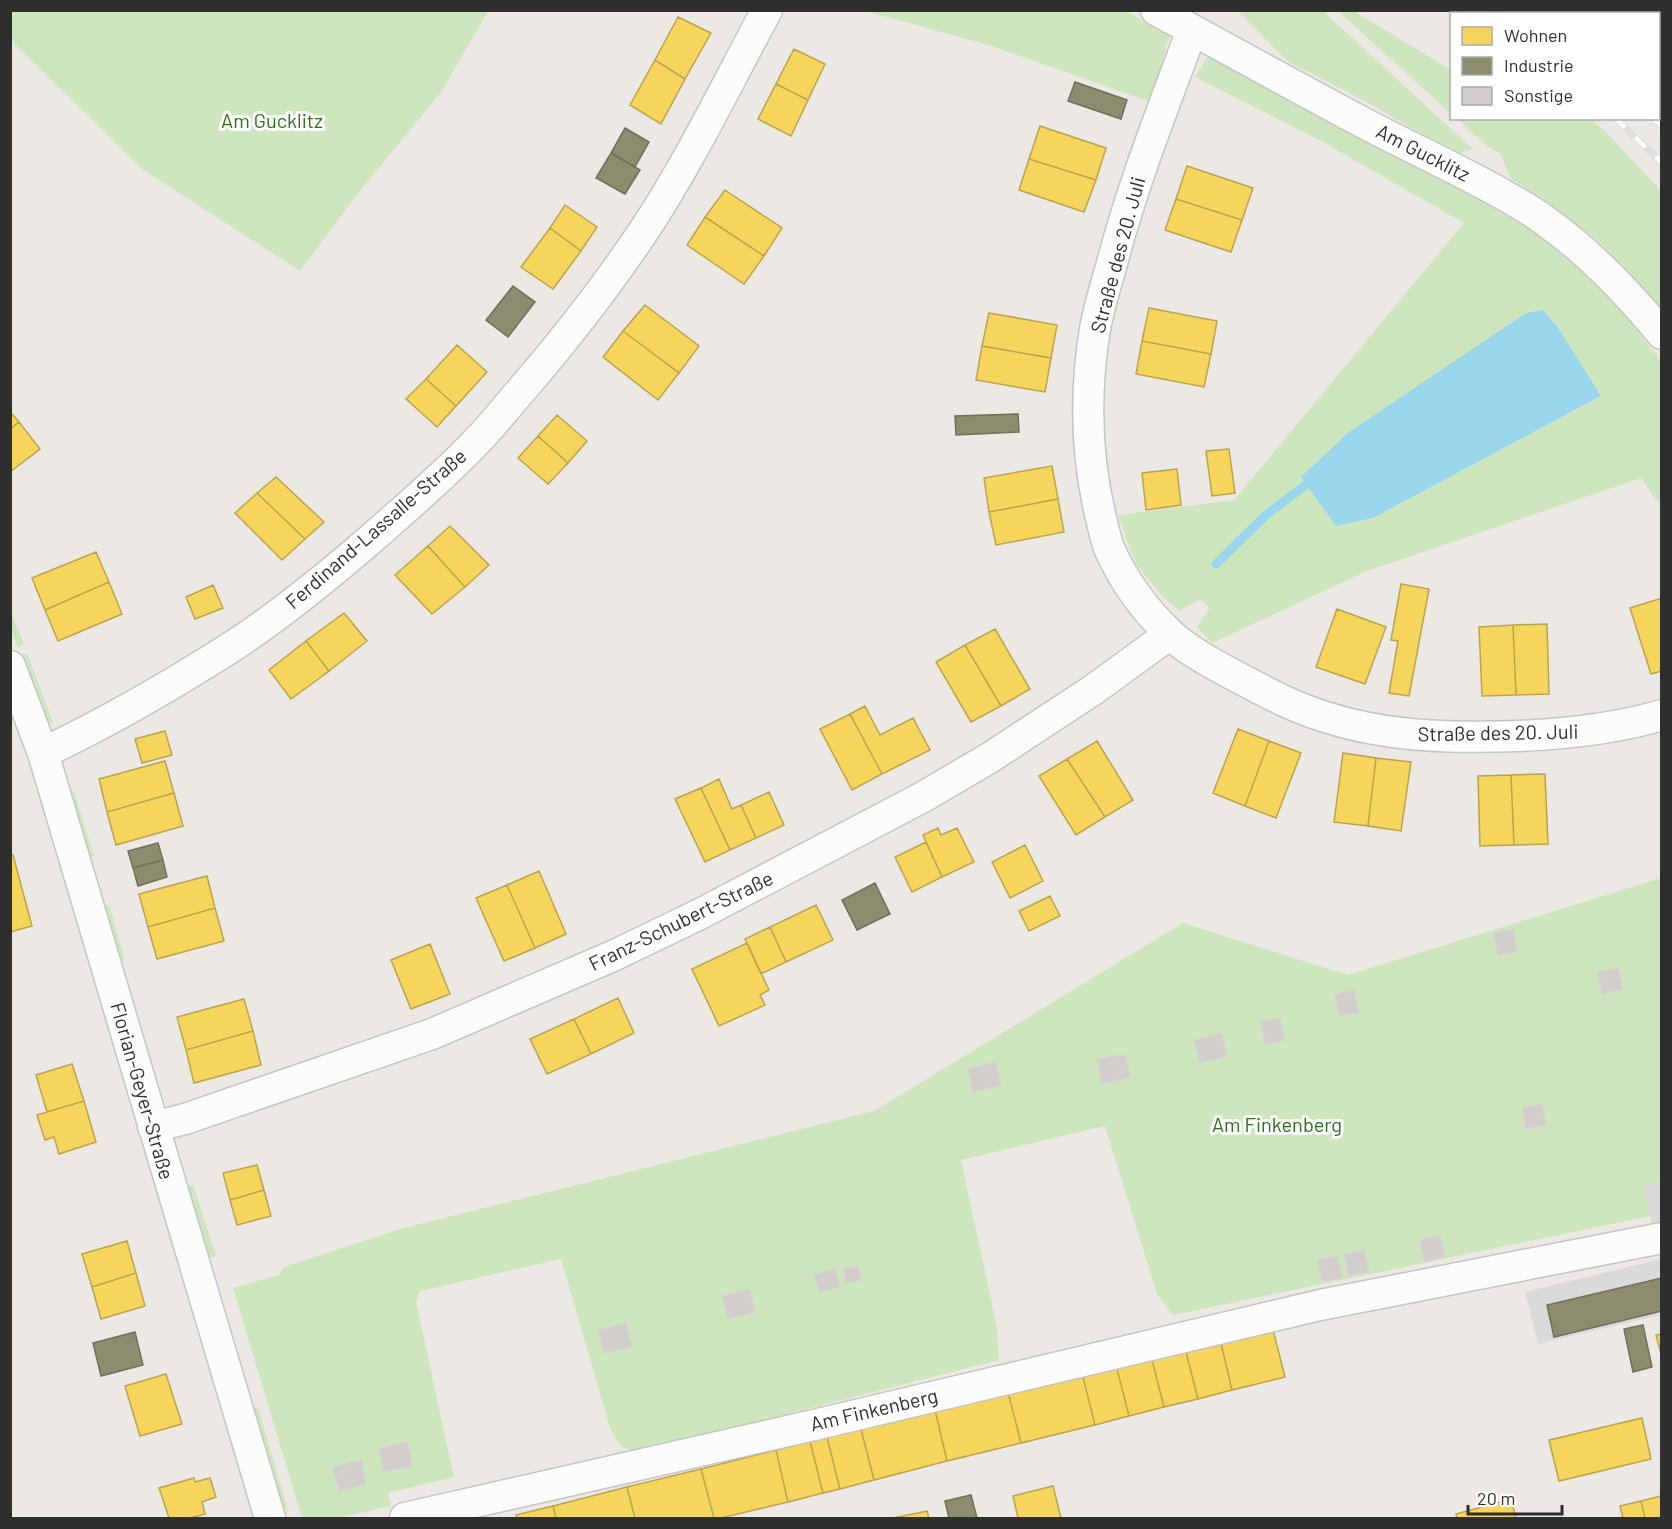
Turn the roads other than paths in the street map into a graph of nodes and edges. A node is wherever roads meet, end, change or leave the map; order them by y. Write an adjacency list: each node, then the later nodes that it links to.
1 (767, 10): 8 (street, Ferdinand-Lassalle-Straße)
2 (1156, 10): 3 (street, Am Gucklitz)
3 (1192, 30): 4 (street, Am Gucklitz); 5 (street, Straße des 20. Juli)
4 (1662, 334)
5 (1170, 634): 7 (street, Straße des 20. Juli); 9 (street, Franz-Schubert-Straße)
6 (10, 666): 8 (street, Florian-Geyer-Straße)
7 (1662, 715)
8 (43, 753): 9 (street, Florian-Geyer-Straße)
9 (153, 1127): 11 (street, Florian-Geyer-Straße)
10 (1662, 1238): 12 (street, Am Finkenberg)
11 (270, 1518)
12 (405, 1518)

